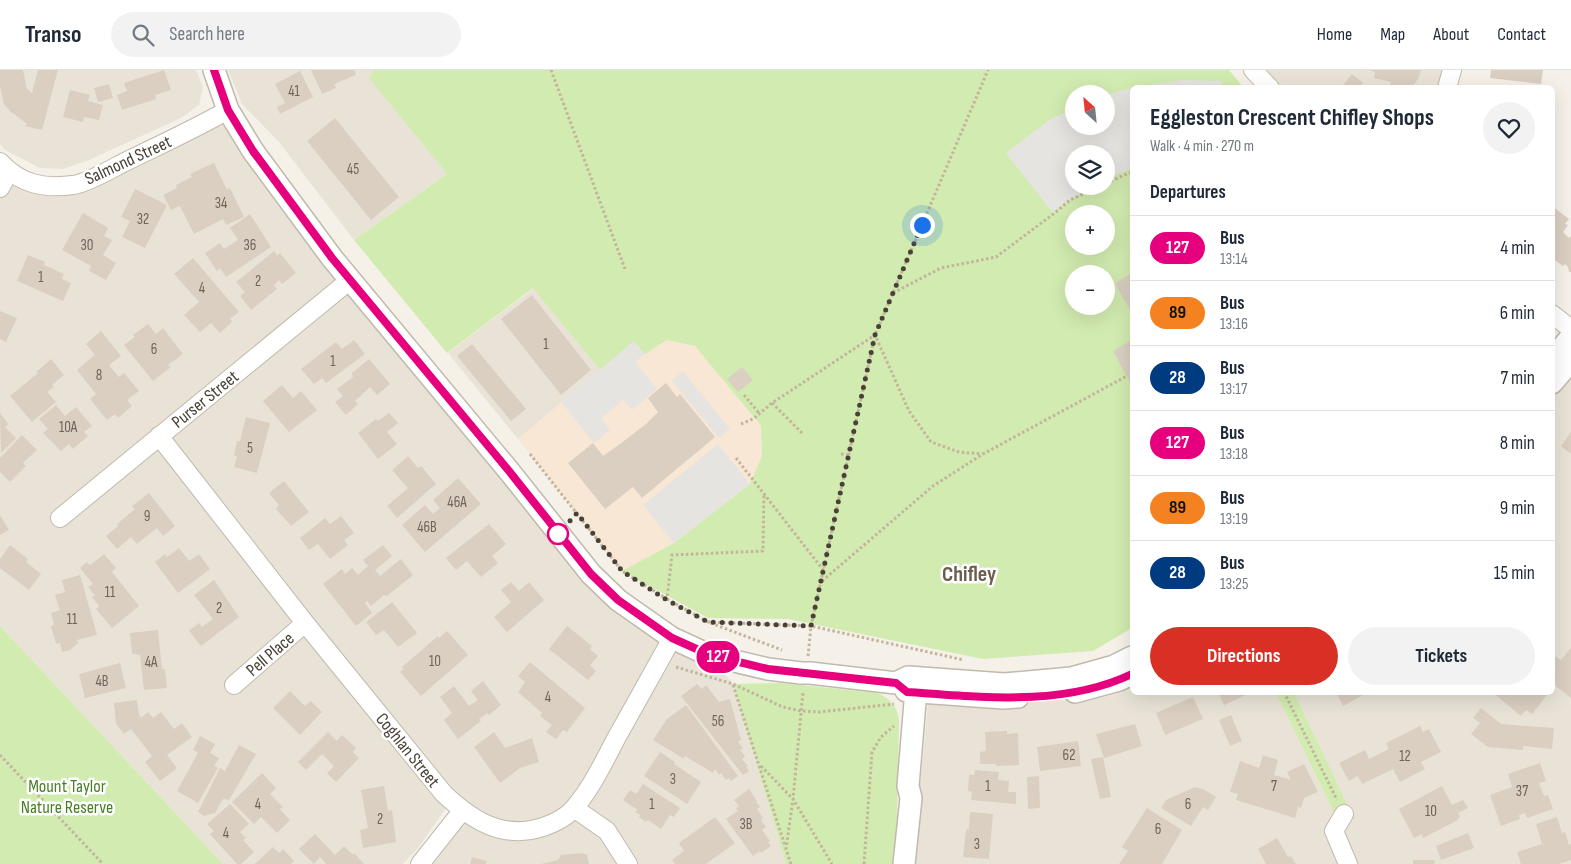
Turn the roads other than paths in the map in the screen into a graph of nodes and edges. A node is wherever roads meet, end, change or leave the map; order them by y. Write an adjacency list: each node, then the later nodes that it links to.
1 (214, 70): 6 (street)
2 (1253, 70): 4 (street)
3 (1452, 70): 5 (street)
4 (1267, 85)
5 (1448, 85)
6 (228, 110): 7 (street, Salmond Street); 9 (street)
7 (4, 167): 8 (street)
8 (0, 188)
9 (350, 280): 16 (street, Purser Street); 19 (street)
10 (1555, 316): 11 (street)
11 (1571, 329)
12 (1571, 337): 13 (street)
13 (1555, 356)
14 (1571, 361): 15 (street)
15 (1555, 380)
16 (159, 436): 17 (street, Purser Street); 18 (street, Coghlan Street)
17 (60, 518)
18 (305, 623): 23 (street, Pell Place); 25 (street, Coghlan Street)
19 (672, 638): 22 (street); 24 (street, Coghlan Street)
20 (1130, 658): 22 (street)
21 (1130, 675): 22 (street)
22 (923, 685): 29 (street)
23 (234, 686)
24 (574, 808): 25 (street, Coghlan Street); 28 (street)
25 (462, 811): 27 (street)
26 (1344, 814): 30 (street)
27 (420, 864)
28 (628, 864)
29 (904, 864)
30 (1348, 864)

